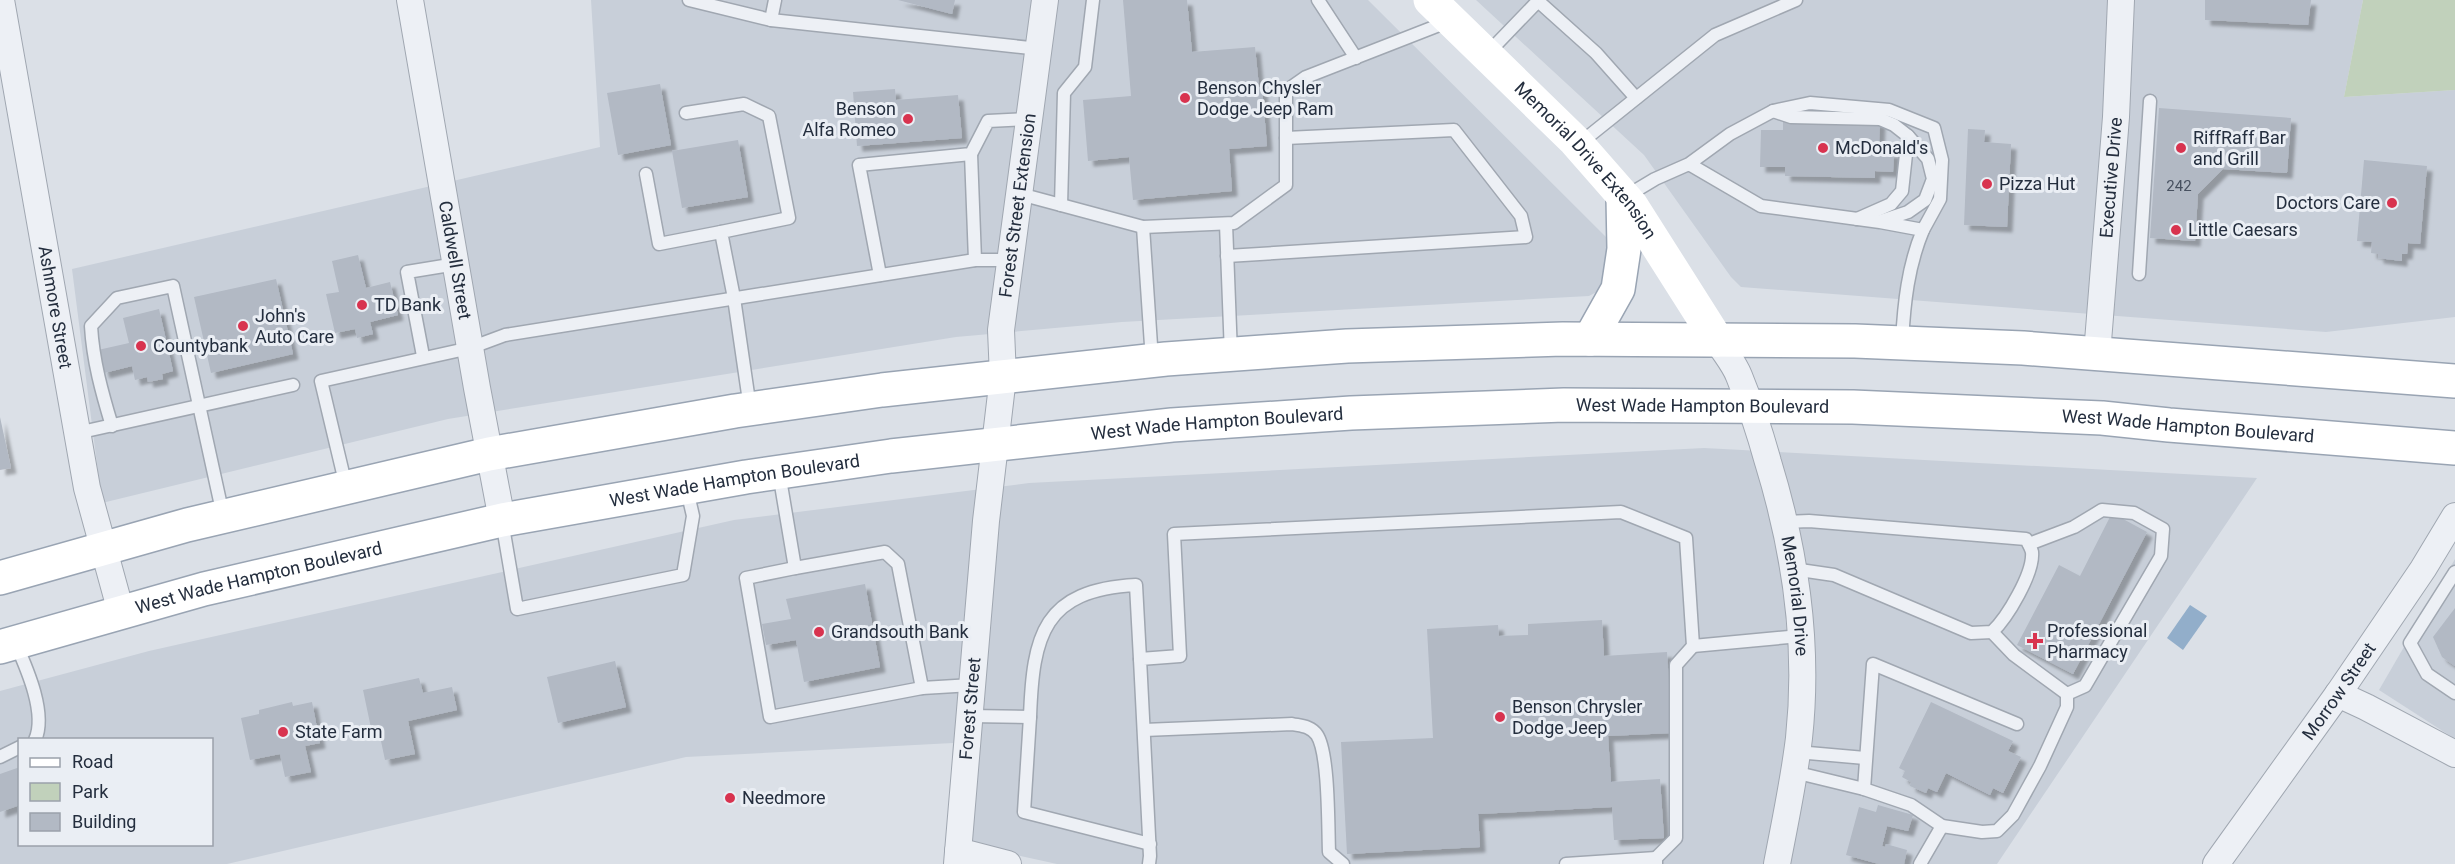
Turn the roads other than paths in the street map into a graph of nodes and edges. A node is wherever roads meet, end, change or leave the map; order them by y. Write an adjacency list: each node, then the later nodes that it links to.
1 (410, 0): 38 (street, Caldwell Street)
2 (688, 0): 11 (lane)
3 (776, 0): 11 (lane)
4 (1045, 0): 12 (street, Forest Street Extension)
5 (1093, 0): 28 (lane)
6 (1318, 0): 14 (lane)
7 (1796, 0): 15 (lane)
8 (2121, 0): 47 (street, Executive Drive)
9 (1440, 10): 13 (main road, Memorial Drive Extension); 14 (lane)
10 (2, 16): 58 (street, Ashmore Street)
11 (771, 20): 12 (lane)
12 (1040, 49): 19 (street, Forest Street Extension)
13 (1486, 55): 15 (lane); 22 (main road, Memorial Drive Extension)
14 (1356, 58): 21 (lane)
15 (1636, 98): 22 (lane)
16 (2150, 101): 39 (lane)
17 (1773, 111): 20 (lane); 24 (lane); 33 (lane)
18 (686, 113): 34 (lane)
19 (1030, 119): 23 (lane); 26 (street, Forest Street Extension)
20 (1908, 136): 29 (lane); 30 (lane)
21 (1286, 138): 31 (lane); 35 (lane)
22 (1578, 145): 27 (main road, Memorial Drive Extension)
23 (971, 154): 36 (lane); 40 (lane)
24 (1689, 164): 27 (lane); 29 (lane)
25 (646, 174): 34 (lane)
26 (1020, 194): 28 (lane); 37 (street, Forest Street Extension)
27 (1623, 198): 42 (main road); 43 (main road, Memorial Drive Extension)
28 (1061, 205): 32 (lane)
29 (1856, 219): 30 (lane)
30 (1880, 222): 33 (lane)
31 (1226, 224): 32 (lane); 35 (lane)
32 (1143, 227): 49 (lane)
33 (1923, 230): 44 (lane)
34 (721, 232): 41 (lane)
35 (1227, 256): 46 (lane)
36 (975, 260): 37 (lane); 40 (lane)
37 (1010, 260): 50 (street, Forest Street Extension)
38 (456, 264): 45 (street, Caldwell Street); 48 (lane)
39 (2139, 274)
40 (880, 275): 41 (lane)
41 (734, 298): 45 (lane); 55 (lane)
42 (1590, 339): 43 (main road); 46 (main road)
43 (1717, 340): 44 (main road); 54 (street, Memorial Drive)
44 (1902, 343): 47 (main road)
45 (470, 348): 48 (lane); 61 (street, Caldwell Street)
46 (1231, 354): 49 (main road)
47 (2097, 354): 51 (main road)
48 (423, 356): 63 (lane)
49 (1152, 360): 50 (main road)
50 (1003, 377): 55 (main road); 56 (street, Forest Street Extension)
51 (2455, 381)
52 (293, 385): 53 (lane)
53 (199, 406): 57 (lane); 57 (lane); 65 (lane)
54 (1749, 407): 59 (main road, West Wade Hampton Boulevard); 60 (main road, West Wade Hampton Boulevard); 67 (street, Memorial Drive)
55 (750, 409): 61 (main road)
56 (999, 411): 59 (street, Forest Street)
57 (112, 426): 58 (lane)
58 (77, 433): 70 (street, Ashmore Street)
59 (995, 444): 62 (main road, West Wade Hampton Boulevard); 81 (street, Forest Street)
60 (2455, 448)
61 (489, 454): 63 (main road); 66 (street, Caldwell Street)
62 (778, 472): 64 (main road, West Wade Hampton Boulevard); 71 (lane)
63 (346, 487): 65 (main road)
64 (687, 487): 66 (main road, West Wade Hampton Boulevard); 66 (lane)
65 (224, 516): 70 (main road)
66 (502, 520): 75 (main road, West Wade Hampton Boulevard)
67 (1785, 522): 69 (lane); 72 (street, Memorial Drive)
68 (2451, 532): 85 (street, Morrow Street)
69 (2029, 544): 76 (lane); 84 (lane)
70 (103, 548): 74 (main road); 75 (street, Ashmore Street)
71 (795, 568): 82 (lane); 82 (lane)
72 (1793, 569): 76 (lane); 77 (street, Memorial Drive)
73 (2455, 572): 83 (lane)
74 (0, 578)
75 (121, 612): 78 (main road, West Wade Hampton Boulevard)
76 (1992, 632): 84 (lane)
77 (1800, 636): 79 (lane); 95 (street, Memorial Drive)
78 (8, 645): 90 (lane)
79 (1693, 646): 80 (lane); 100 (lane)
80 (1140, 659): 87 (lane); 89 (lane)
81 (972, 685): 82 (lane); 86 (street, Forest Street)
82 (922, 688)
83 (2455, 693)
84 (2067, 694): 97 (lane)
85 (2338, 694): 92 (street); 107 (street, Morrow Street)
86 (970, 716): 87 (lane); 99 (street, Forest Street)
87 (1030, 717): 98 (lane)
88 (2017, 724): 94 (lane)
89 (1144, 730): 98 (lane); 103 (lane)
90 (36, 738)
91 (18, 748): 93 (lane)
92 (2455, 754)
93 (0, 757)
94 (1865, 758): 95 (lane); 96 (lane)
95 (1795, 762): 96 (lane); 105 (street, Memorial Drive)
96 (1864, 789): 97 (lane)
97 (1942, 826): 106 (lane)
98 (1150, 844): 102 (lane)
99 (957, 858): 101 (street)
100 (1656, 861): 104 (lane)
101 (1008, 864)
102 (1149, 864)
103 (1343, 864)
104 (1566, 864)
105 (1777, 864)
106 (1920, 864)
107 (2216, 864)

